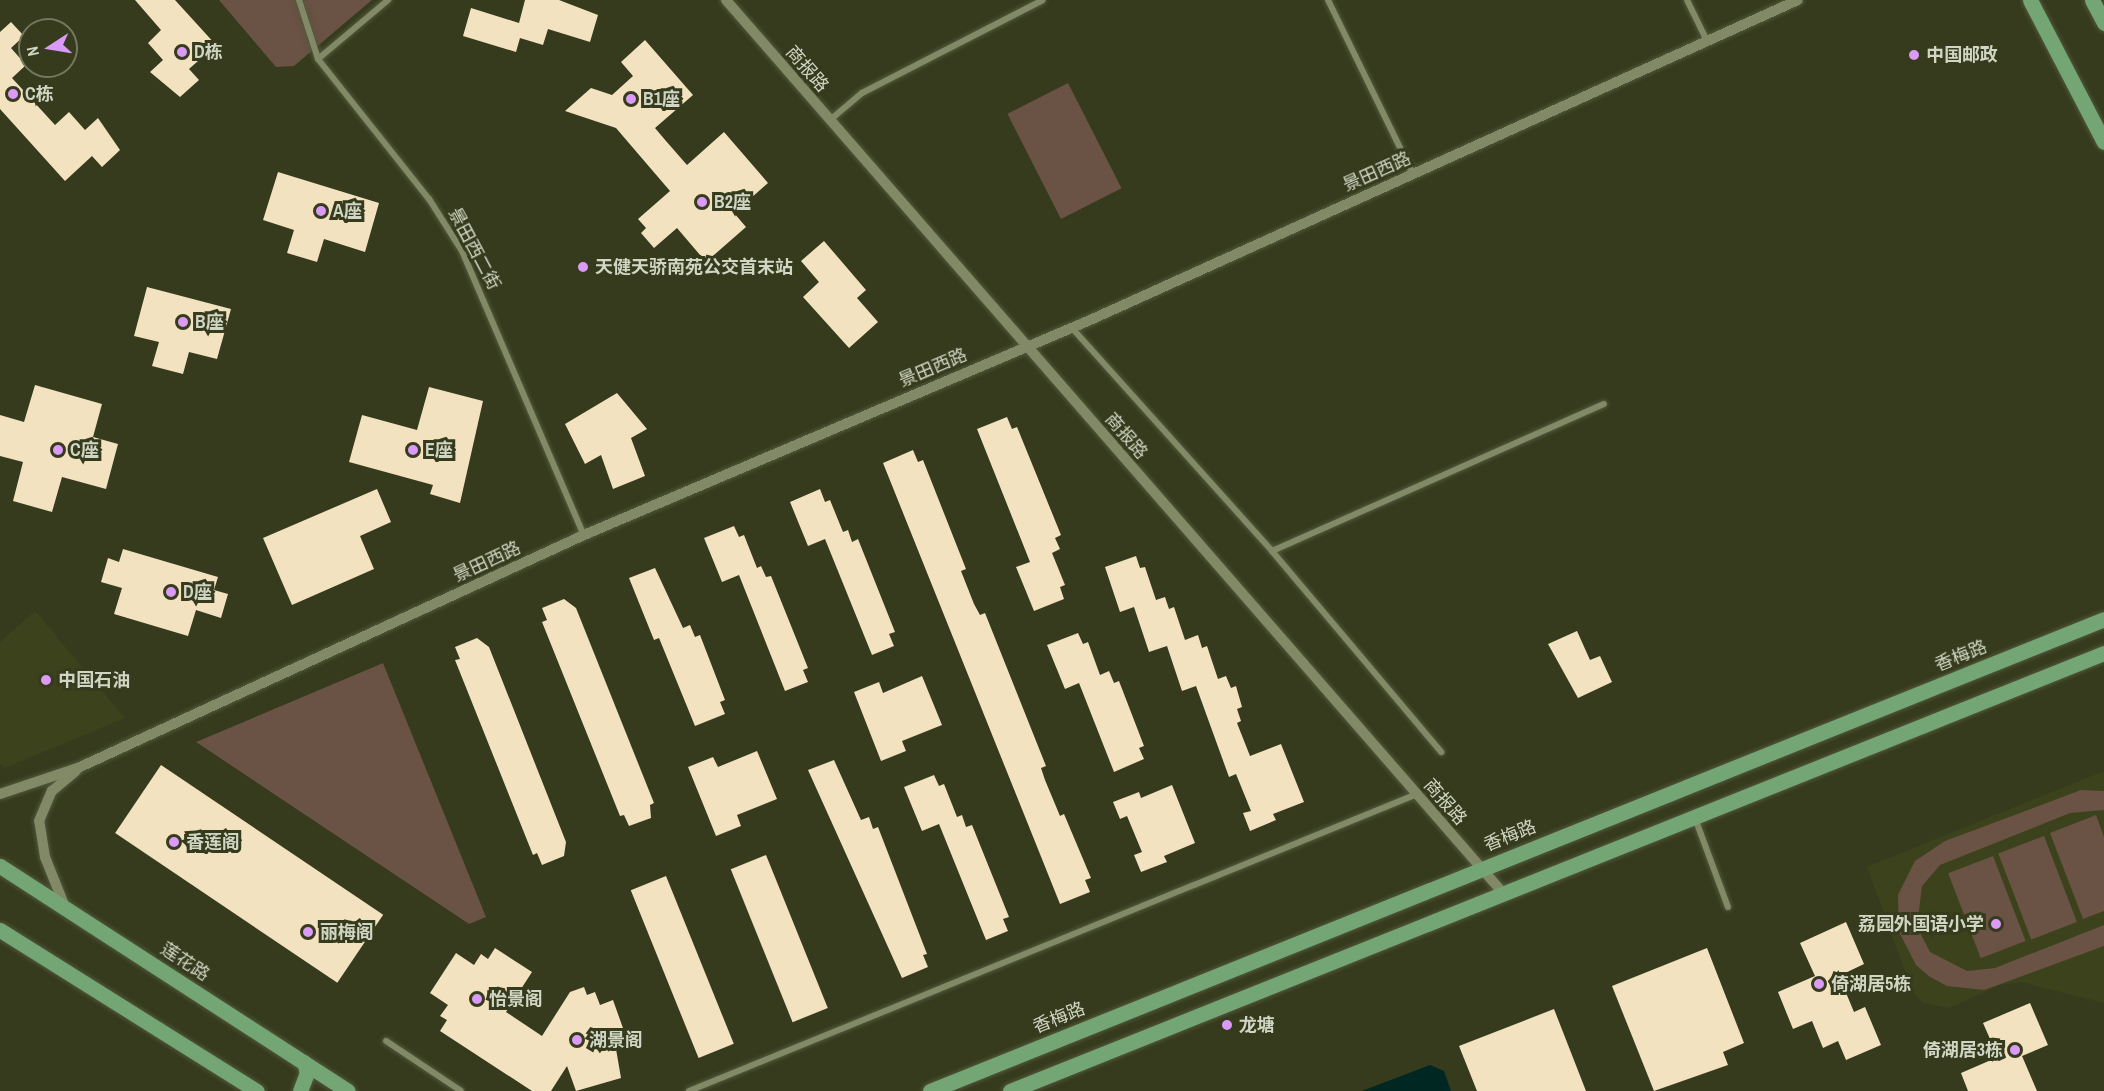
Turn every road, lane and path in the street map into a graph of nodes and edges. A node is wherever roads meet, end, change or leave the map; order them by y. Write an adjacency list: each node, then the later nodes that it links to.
1 (299, 0): 12 (street, 景田西二街)
2 (388, 0): 12 (street)
3 (726, 0): 13 (street, 商报路)
4 (1043, 0): 13 (street)
5 (1328, 0): 15 (street)
6 (1687, 0): 11 (street)
7 (1798, 0): 11 (street, 景田西路)
8 (2030, 0): 14 (main road)
9 (2092, 0): 10 (main road)
10 (2104, 23)
11 (1707, 41): 15 (street, 景田西路)
12 (318, 59): 19 (street, 景田西二街)
13 (830, 120): 17 (street, 商报路)
14 (2104, 142)
15 (1413, 174): 16 (street, 景田西路)
16 (1072, 328): 17 (street, 景田西路); 20 (street)
17 (1026, 347): 19 (street, 景田西路); 26 (street, 商报路)
18 (1604, 404): 20 (street)
19 (584, 535): 24 (street, 景田西路)
20 (1272, 551): 23 (street)
21 (2104, 619): 29 (main road, 香梅路)
22 (2104, 653): 27 (main road)
23 (1441, 752)
24 (80, 767): 25 (street, 景田西路); 31 (street, 景田西路)
25 (0, 794)
26 (1417, 794): 29 (street, 商报路); 40 (street)
27 (1695, 817): 30 (main road); 32 (street)
28 (0, 866): 31 (main road, 莲花路)
29 (1482, 869): 30 (street, 商报路); 41 (main road, 香梅路)
30 (1503, 892): 42 (main road)
31 (65, 907): 35 (main road, 莲花路)
32 (1728, 907)
33 (0, 930): 36 (main road)
34 (386, 1041): 39 (street)
35 (304, 1062): 37 (main road); 38 (main road, 莲花路)
36 (257, 1091)
37 (300, 1091)
38 (348, 1091)
39 (461, 1091)
40 (689, 1091)
41 (930, 1091)
42 (1010, 1091)

